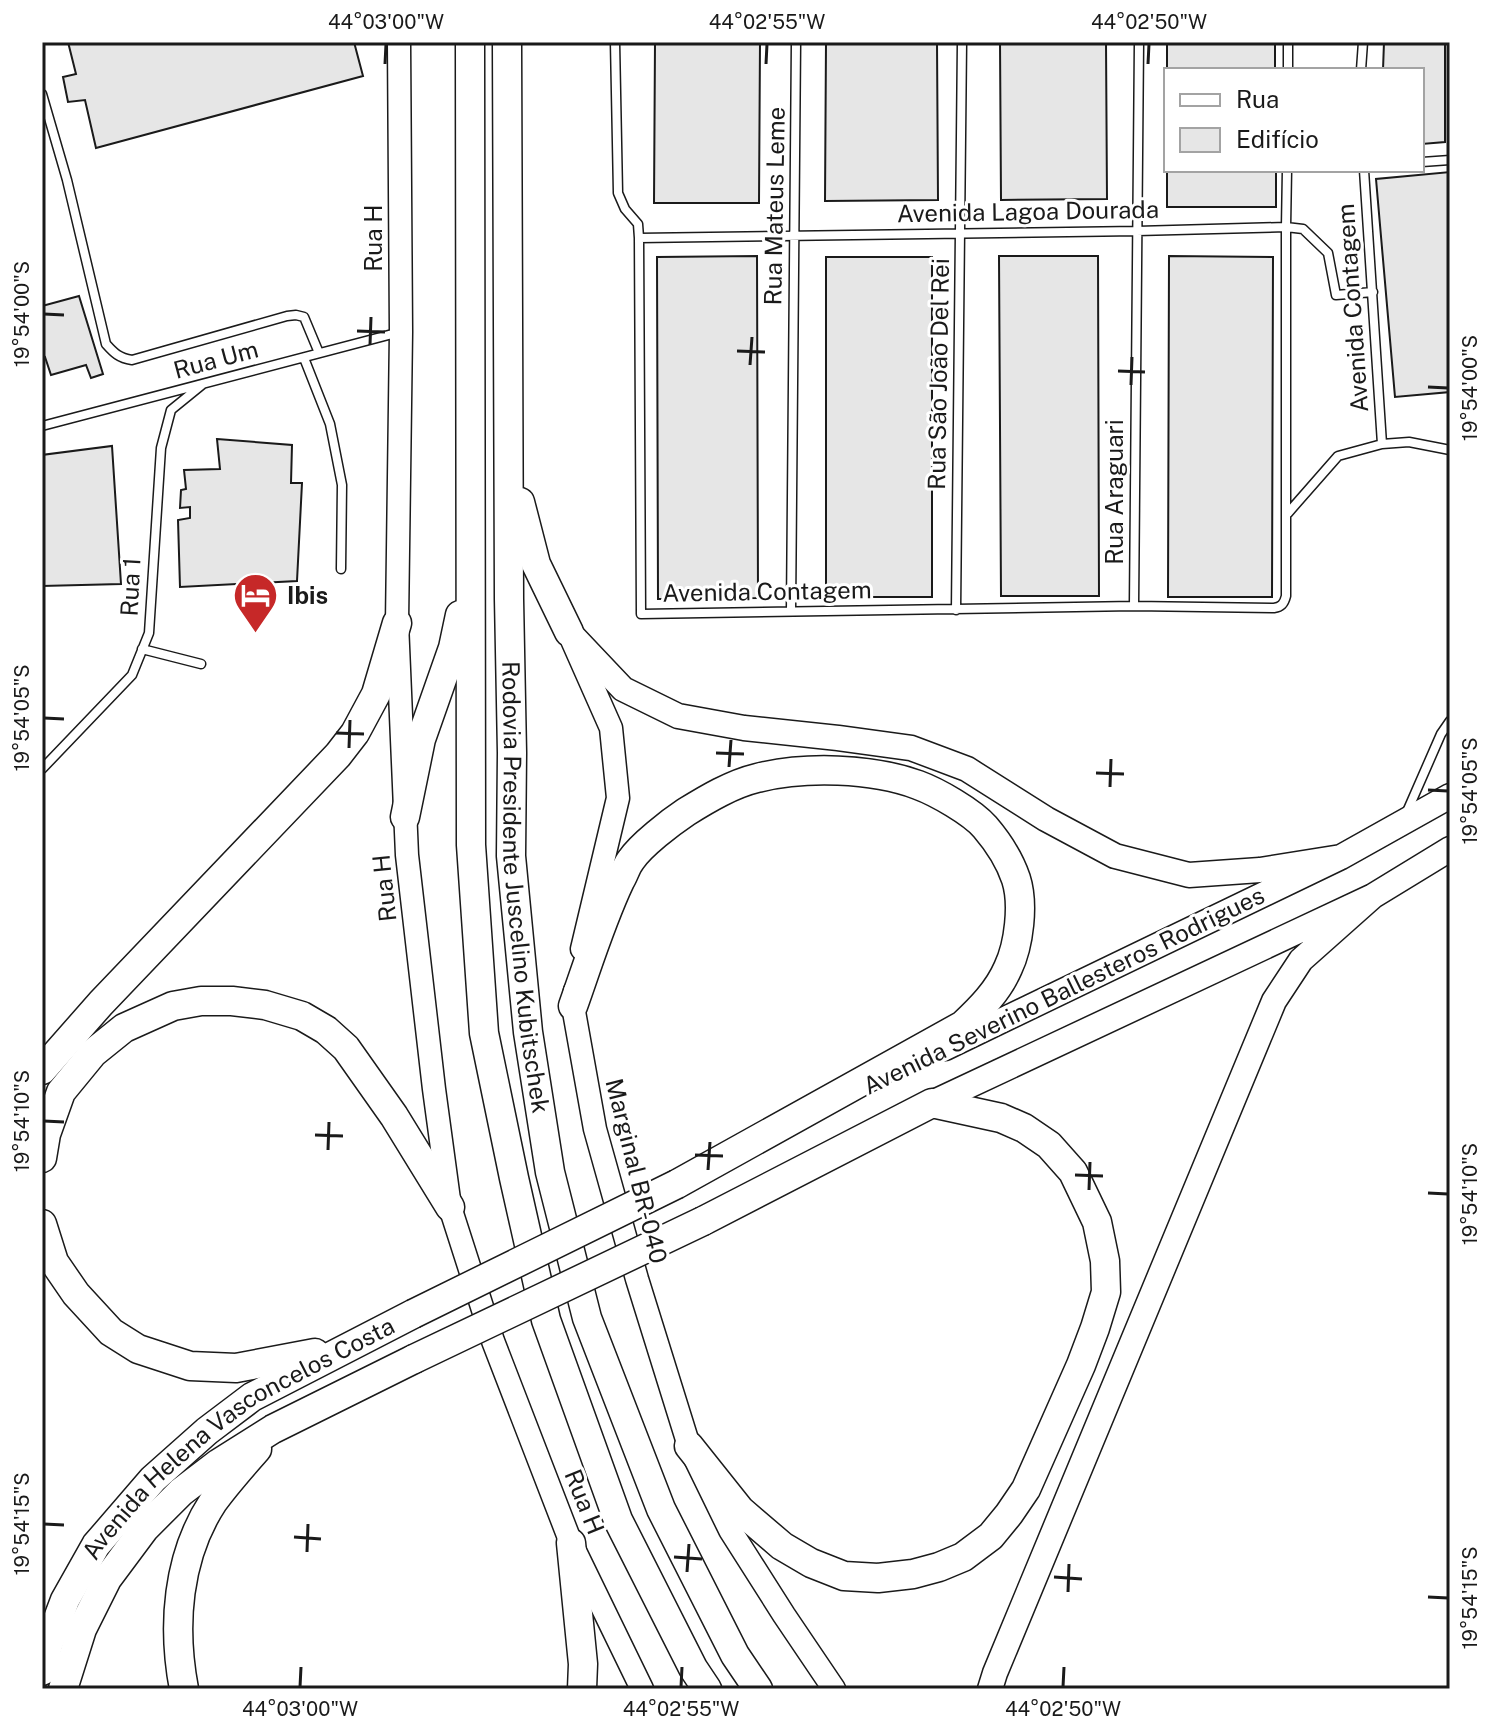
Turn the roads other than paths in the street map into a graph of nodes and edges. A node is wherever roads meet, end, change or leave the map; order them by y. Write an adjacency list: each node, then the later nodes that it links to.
1 (399, 42): 23 (main road, Rua H)
2 (470, 42): 32 (highway, Rodovia Presidente Juscelino Kubitschek)
3 (507, 42): 30 (highway, Rodovia Presidente Juscelino Kubitschek)
4 (615, 42): 21 (lane, Avenida Contagem)
5 (796, 42): 20 (lane, Rua Mateus Leme)
6 (962, 42): 19 (lane, Rua São João Del Rei)
7 (1139, 42): 18 (lane, Rua Araguari)
8 (1288, 42): 10 (lane)
9 (1363, 42): 11 (lane)
10 (1288, 68)
11 (1361, 68)
12 (42, 94): 24 (lane)
13 (1450, 160): 14 (lane)
14 (1424, 162)
15 (1287, 172): 17 (lane, Avenida Contagem)
16 (1364, 172): 22 (lane, Avenida Contagem)
17 (1286, 227): 18 (lane, Avenida Lagoa Dourada); 22 (lane, Avenida Lagoa Dourada); 31 (lane, Avenida Contagem)
18 (1137, 231): 19 (lane, Avenida Lagoa Dourada); 34 (lane, Rua Araguari)
19 (961, 234): 20 (lane, Avenida Lagoa Dourada); 35 (lane, Rua São João Del Rei)
20 (794, 235): 21 (lane, Avenida Lagoa Dourada); 36 (lane, Rua Mateus Leme)
21 (639, 238): 36 (lane, Avenida Contagem)
22 (1373, 292): 28 (lane, Avenida Contagem)
23 (401, 332): 24 (lane, Rua Um); 37 (main road, Rua H)
24 (319, 353): 25 (lane, Rua Um)
25 (304, 358): 26 (lane, Rua Um); 33 (lane)
26 (203, 384): 27 (lane, Rua Um); 39 (lane, Rua 1)
27 (42, 426)
28 (1382, 444): 29 (lane, Avenida Contagem); 31 (lane, Avenida Contagem)
29 (1450, 450)
30 (510, 463): 38 (highway); 69 (highway, Rodovia Presidente Juscelino Kubitschek)
31 (1287, 513): 34 (lane, Avenida Contagem)
32 (471, 568): 45 (highway); 68 (highway, Rodovia Presidente Juscelino Kubitschek)
33 (341, 569)
34 (1134, 606): 35 (lane, Avenida Contagem)
35 (956, 610): 36 (lane, Avenida Contagem)
36 (791, 611)
37 (397, 623): 45 (main road, Rua H); 51 (highway)
38 (569, 632): 48 (main road); 50 (main road, Marginal BR-040)
39 (142, 649): 40 (lane); 43 (lane, Rua 1)
40 (201, 664)
41 (1450, 721): 42 (lane)
42 (1446, 732): 46 (lane)
43 (42, 769)
44 (1450, 796): 46 (main road, Avenida Severino Ballesteros Rodrigues)
45 (405, 817): 56 (main road, Rua H)
46 (1402, 823): 48 (main road, Avenida Severino Ballesteros Rodrigues)
47 (1450, 849): 49 (main road, Avenida Severino Ballesteros Rodrigues)
48 (1341, 857): 53 (main road, Avenida Severino Ballesteros Rodrigues)
49 (1373, 896): 52 (main road, Avenida Severino Ballesteros Rodrigues); 71 (main road)
50 (573, 1006): 53 (highway); 61 (main road, Marginal BR-040)
51 (42, 1070)
52 (932, 1103): 57 (highway, Avenida Severino Ballesteros Rodrigues); 61 (highway)
53 (770, 1133): 55 (highway, Avenida Severino Ballesteros Rodrigues)
54 (42, 1158): 56 (highway)
55 (677, 1184): 59 (highway, Avenida Helena Vasconcelos Costa, bridge)
56 (450, 1207): 62 (main road, Rua H)
57 (703, 1221): 60 (highway, Avenida Helena Vasconcelos Costa, bridge)
58 (42, 1224): 59 (highway)
59 (348, 1346): 63 (highway, Avenida Helena Vasconcelos Costa)
60 (273, 1429): 64 (highway, Avenida Helena Vasconcelos Costa); 65 (highway)
61 (689, 1446): 70 (main road, Marginal BR-040)
62 (571, 1543): 66 (highway); 67 (main road, Rua H)
63 (42, 1671)
64 (63, 1689)
65 (184, 1689)
66 (582, 1689)
67 (642, 1689)
68 (707, 1689)
69 (758, 1689)
70 (834, 1689)
71 (990, 1689)

